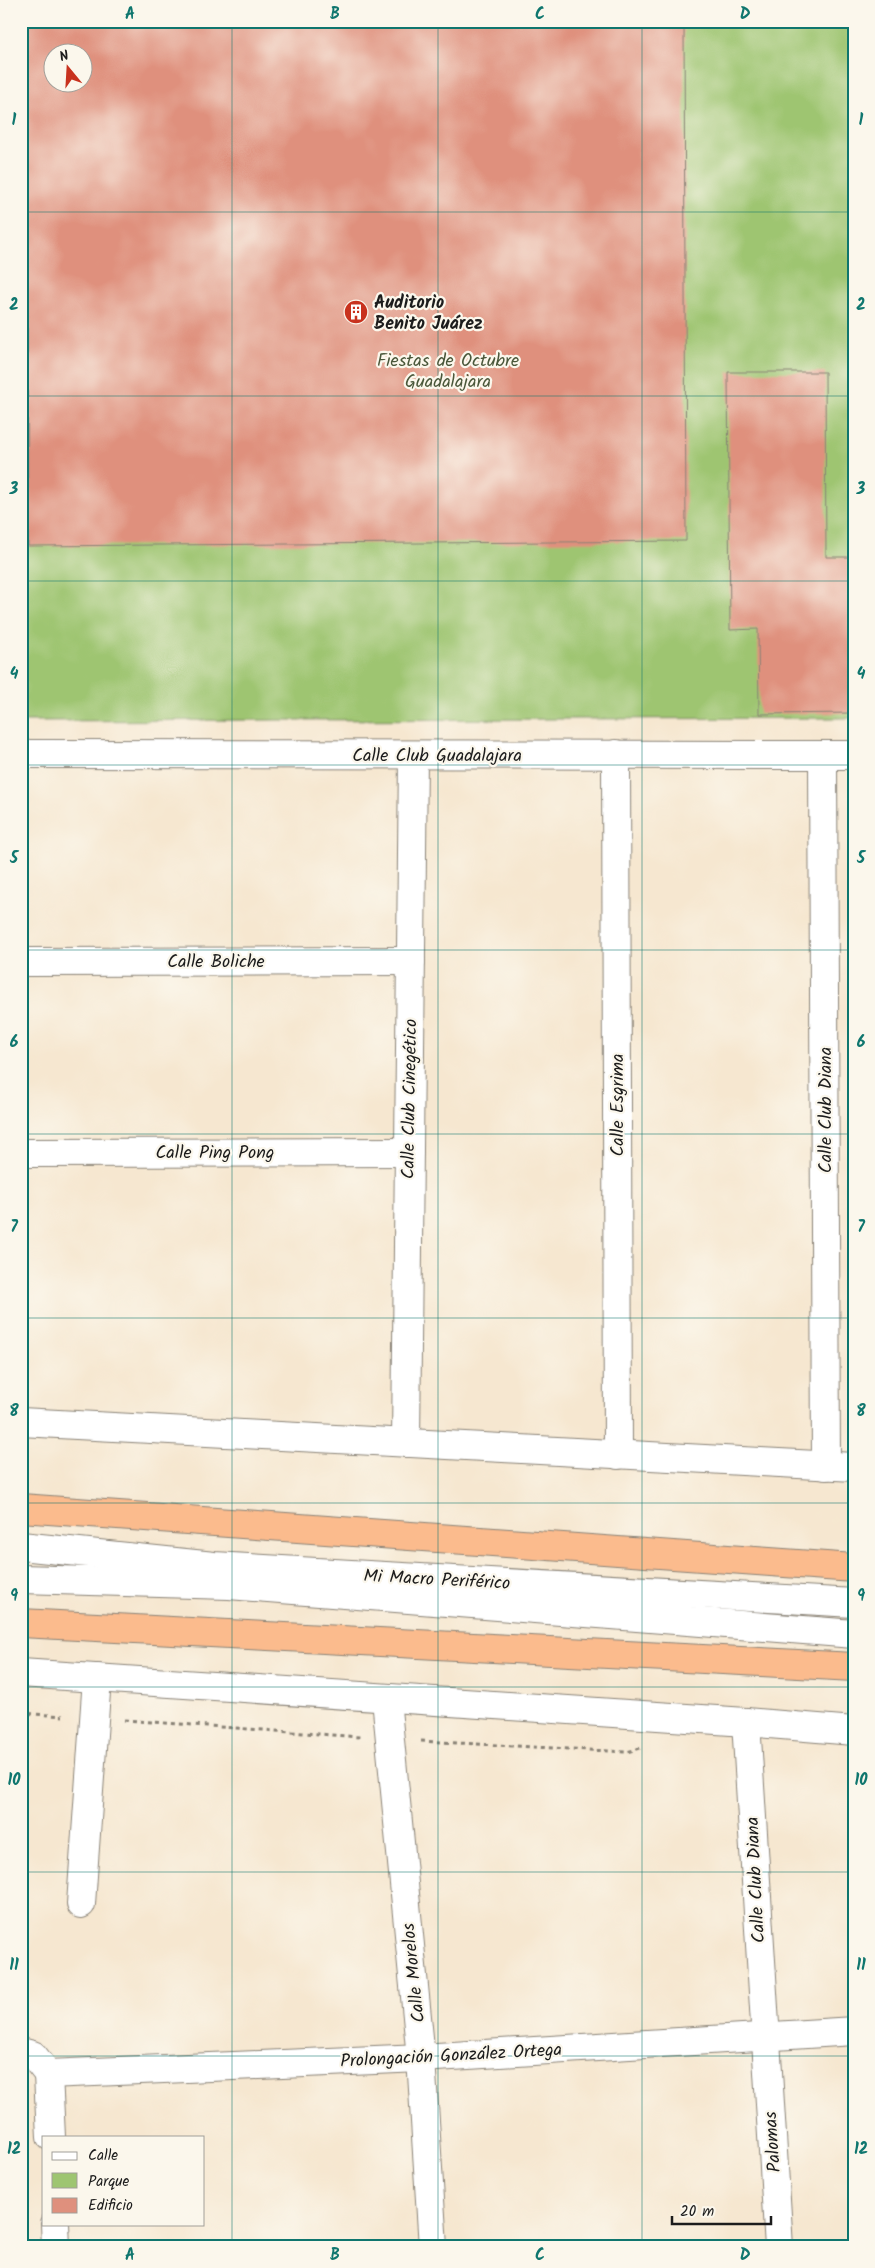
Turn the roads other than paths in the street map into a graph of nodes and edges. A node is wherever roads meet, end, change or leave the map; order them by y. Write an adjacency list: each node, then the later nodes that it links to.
1 (21, 754): 3 (street, Calle Club Guadalajara)
2 (616, 754): 3 (street, Calle Club Guadalajara); 4 (street, Calle Club Guadalajara); 12 (street, Calle Esgrima)
3 (413, 755): 6 (street, Calle Club Cinegético)
4 (823, 755): 5 (street, Calle Club Guadalajara); 13 (street, Calle Club Diana)
5 (854, 755)
6 (411, 961): 7 (street, Calle Boliche); 8 (street, Calle Club Cinegético)
7 (21, 962)
8 (409, 1152): 9 (street, Calle Ping Pong); 11 (street, Calle Club Cinegético)
9 (21, 1153)
10 (21, 1422): 11 (street)
11 (406, 1443): 12 (street)
12 (618, 1455): 13 (street)
13 (826, 1466): 14 (street)
14 (854, 1467)
15 (21, 1508): 18 (highway)
16 (21, 1546): 21 (street, Mi Macro Periférico)
17 (854, 1557): 18 (highway)
18 (785, 1562): 19 (highway)
19 (854, 1568)
20 (21, 1580): 23 (street, Mi Macro Periférico)
21 (854, 1603)
22 (21, 1623): 24 (highway)
23 (854, 1634)
24 (854, 1667)
25 (21, 1673): 26 (street)
26 (97, 1678): 27 (street); 30 (street)
27 (386, 1699): 28 (street); 34 (street, Calle Morelos)
28 (746, 1722): 29 (street); 32 (street, Calle Club Diana)
29 (854, 1731)
30 (81, 1904)
31 (854, 2031): 32 (street, Prolongación González Ortega)
32 (764, 2037): 34 (street, Prolongación González Ortega); 40 (street, Palomas)
33 (21, 2052): 35 (street)
34 (421, 2058): 35 (street, Prolongación González Ortega); 39 (street, Calle Morelos)
35 (48, 2074): 36 (street)
36 (51, 2136)
37 (55, 2226): 38 (street)
38 (56, 2247)
39 (433, 2247)
40 (779, 2247)

